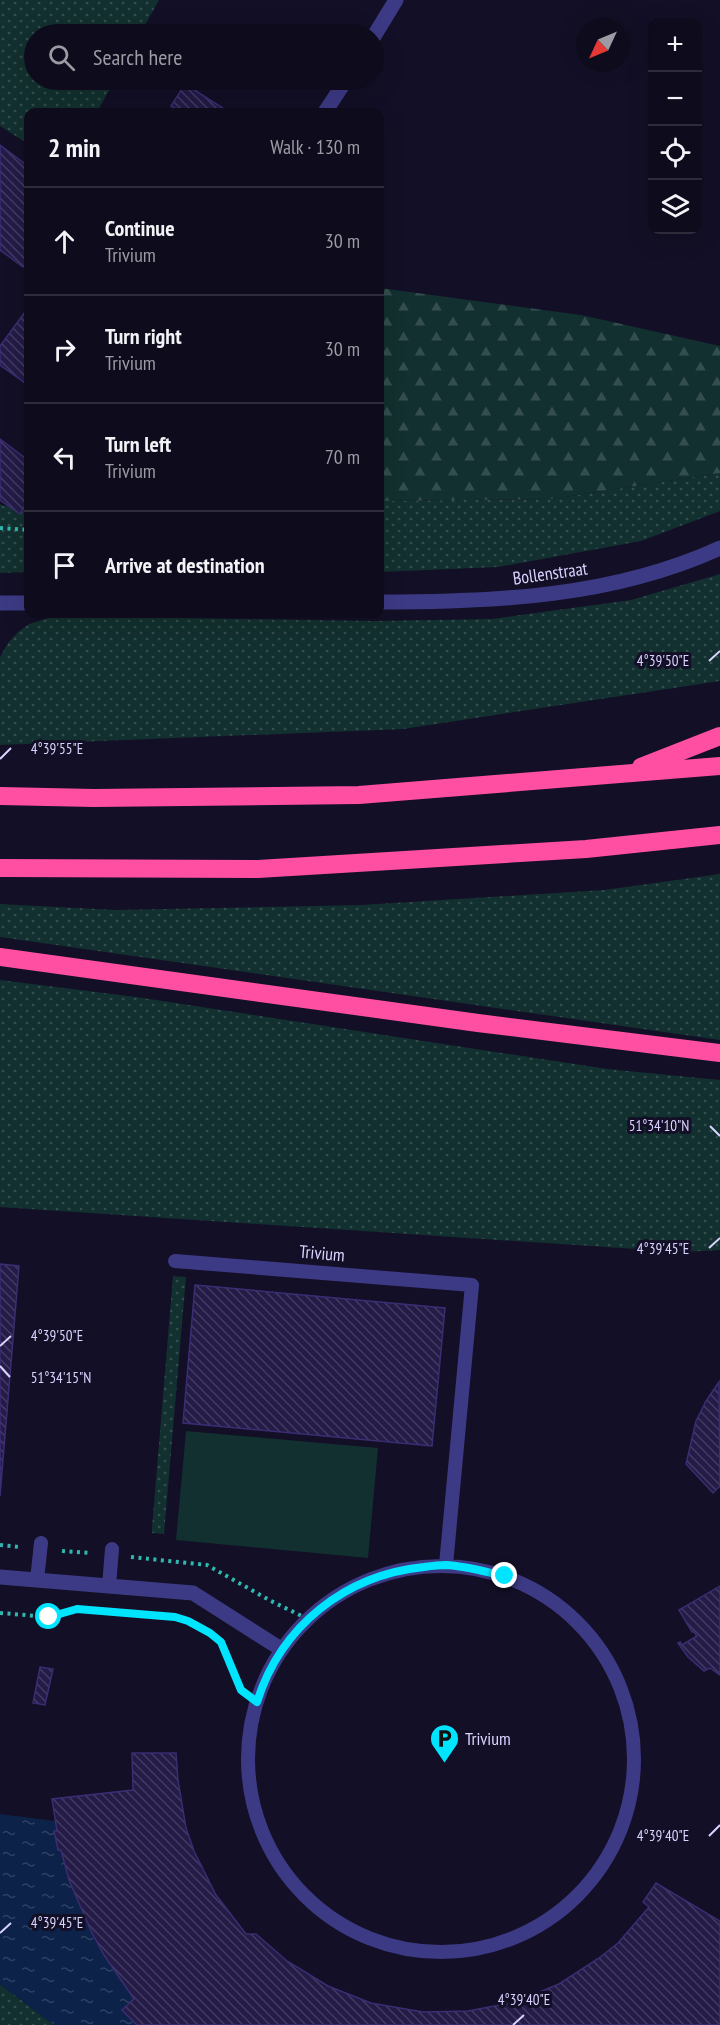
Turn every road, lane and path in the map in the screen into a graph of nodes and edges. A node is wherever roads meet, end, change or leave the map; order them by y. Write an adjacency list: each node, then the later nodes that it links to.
1 (396, 0): 2 (street)
2 (381, 24)
3 (339, 90): 4 (street)
4 (328, 108)
5 (0, 528): 6 (path)
6 (24, 530)
7 (720, 548): 8 (street, Bollenstraat)
8 (384, 602)
9 (0, 603): 10 (street)
10 (24, 603)
11 (720, 736): 13 (highway)
12 (720, 766): 13 (highway)
13 (621, 775): 14 (highway)
14 (0, 796)
15 (720, 836): 16 (highway)
16 (0, 868)
17 (0, 957): 18 (highway)
18 (720, 1053)
19 (175, 1261): 22 (lane, Trivium)
20 (41, 1543): 24 (lane)
21 (112, 1549): 25 (lane)
22 (446, 1565): 27 (lane); 28 (lane)
23 (0, 1577): 24 (street)
24 (38, 1580): 25 (street)
25 (109, 1586): 27 (street)
26 (0, 1613): 28 (path)
27 (281, 1649): 28 (lane)
28 (257, 1702)

